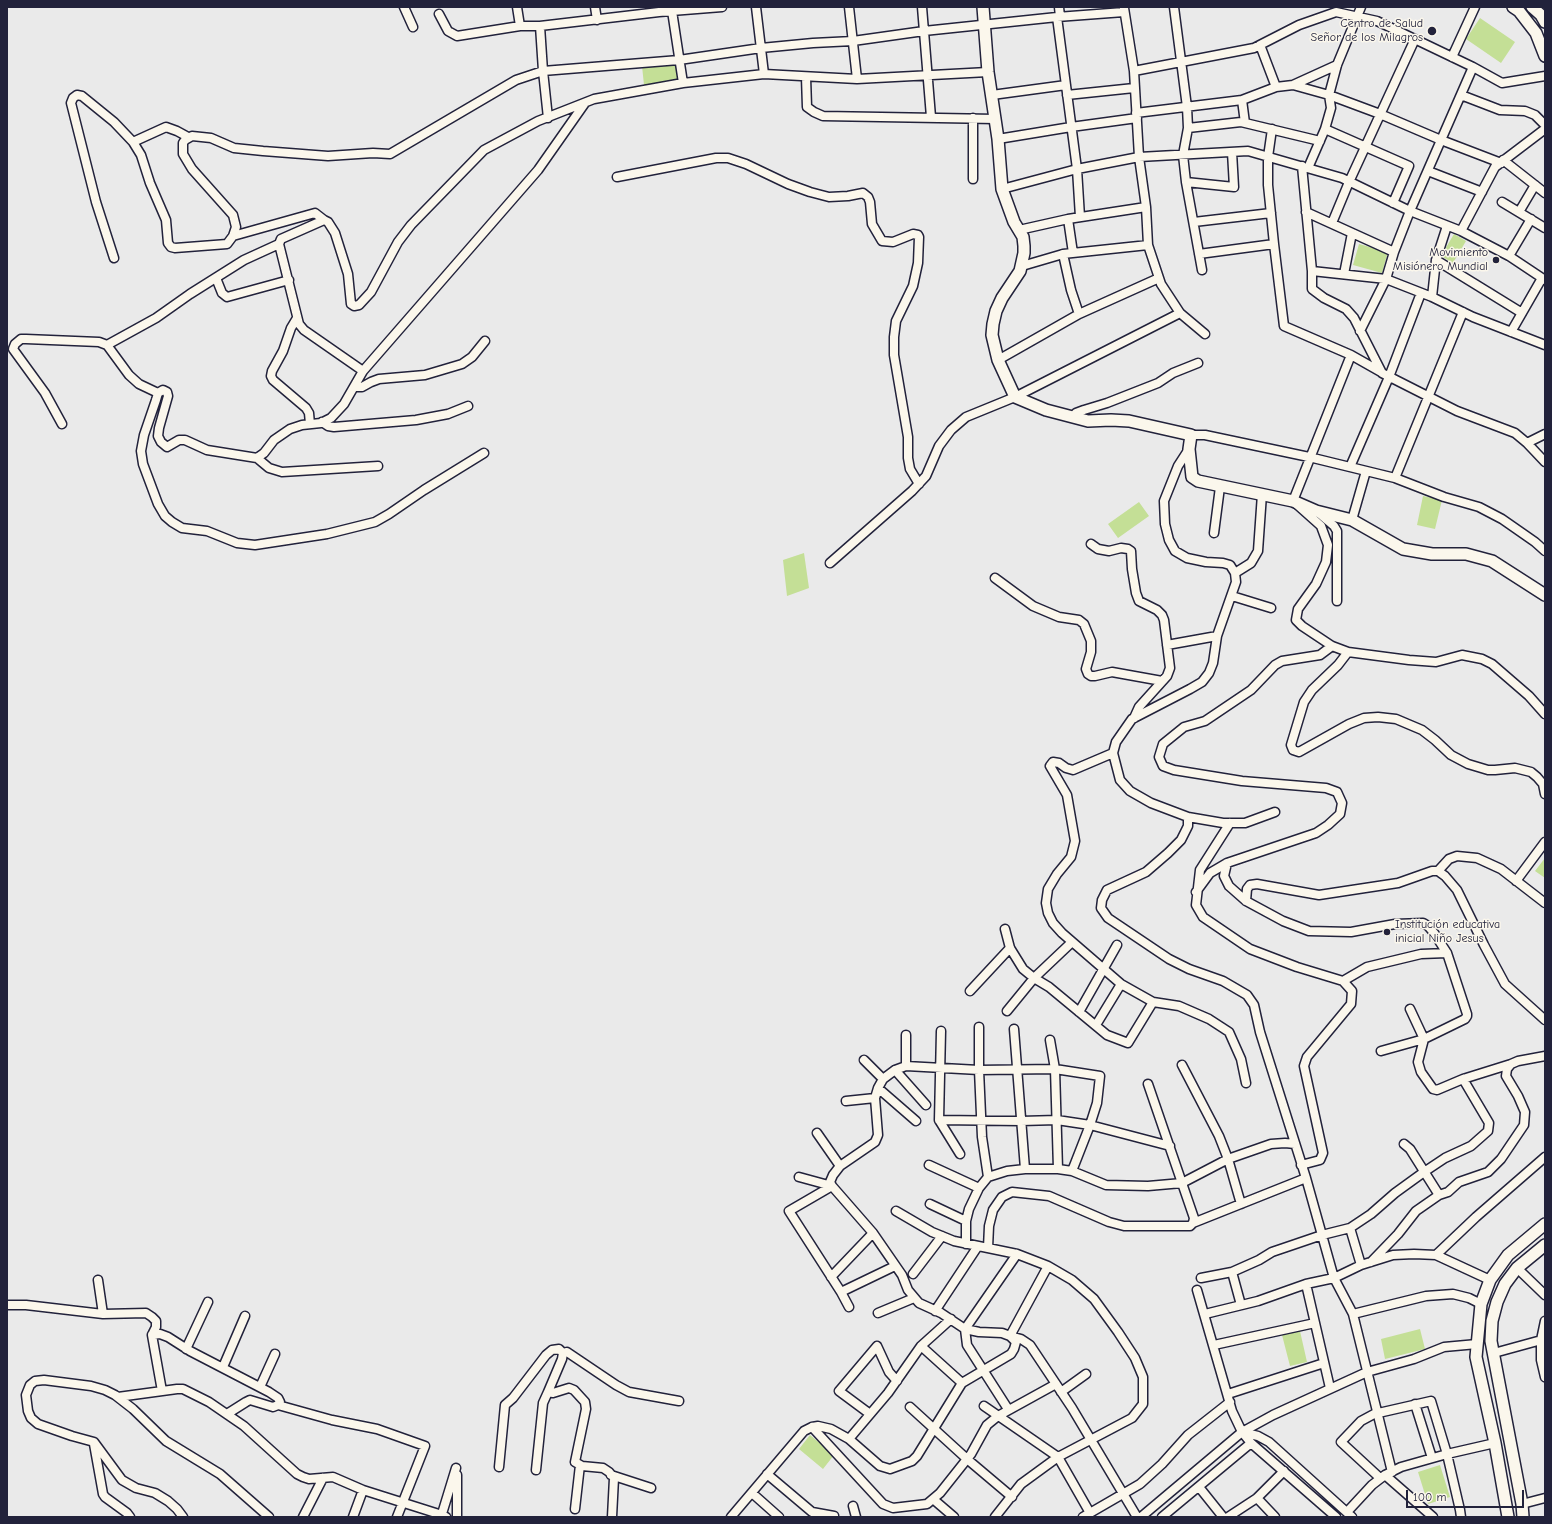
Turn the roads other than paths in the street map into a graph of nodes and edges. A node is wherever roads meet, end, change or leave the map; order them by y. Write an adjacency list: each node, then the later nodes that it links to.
1 (404, 7): 26 (street)
2 (517, 7): 24 (street)
3 (595, 7): 21 (street)
4 (722, 7): 17 (street)
5 (756, 7): 31 (street)
6 (849, 7): 29 (street)
7 (922, 7): 27 (street)
8 (983, 7): 23 (street)
9 (1059, 7): 19 (street)
10 (1174, 7): 35 (street)
11 (1361, 7): 20 (street)
12 (1475, 7): 33 (street)
13 (1513, 7): 32 (street)
14 (1532, 7): 22 (street)
15 (1124, 9): 19 (street); 39 (street)
16 (659, 10): 17 (street); 21 (street)
17 (672, 11): 34 (street)
18 (440, 14): 24 (street)
19 (1059, 17): 23 (street); 47 (street)
20 (1356, 17): 28 (street); 30 (street); 36 (street)
21 (597, 20): 25 (street)
22 (1545, 22)
23 (984, 25): 27 (street); 40 (street)
24 (520, 26): 25 (street)
25 (540, 26): 38 (street)
26 (413, 27)
27 (924, 31): 29 (street); 42 (street)
28 (1415, 39): 33 (street); 58 (street)
29 (852, 41): 31 (street); 45 (street)
30 (1260, 45): 35 (street); 49 (street)
31 (761, 48): 34 (street); 41 (street)
32 (1545, 56)
33 (1452, 57): 37 (street)
34 (680, 60): 38 (street); 46 (street)
35 (1182, 63): 39 (street); 57 (street)
36 (1337, 66): 48 (street); 53 (street)
37 (1473, 67): 43 (street); 54 (street)
38 (543, 71): 61 (street); 71 (street)
39 (1134, 71): 50 (street)
40 (988, 72): 42 (street); 51 (street)
41 (764, 74): 44 (street); 46 (street)
42 (927, 74): 45 (street); 60 (street)
43 (1545, 76)
44 (806, 77): 45 (street); 60 (street)
45 (857, 79)
46 (683, 83): 56 (street)
47 (1066, 85): 51 (street); 52 (street)
48 (1293, 85): 49 (street); 53 (street)
49 (1276, 87): 55 (street)
50 (1134, 88): 52 (street); 59 (street)
51 (992, 95): 63 (street)
52 (1067, 95): 66 (street)
53 (1329, 95): 58 (street); 68 (street)
54 (1461, 95): 65 (street); 74 (street)
55 (1242, 100): 57 (street); 64 (street)
56 (585, 103): 61 (street); 146 (street)
57 (1187, 108): 59 (street); 67 (street)
58 (1380, 114): 74 (street); 76 (street)
59 (1137, 116): 66 (street); 80 (street)
60 (931, 117): 62 (street)
61 (548, 118): 102 (street)
62 (973, 118): 63 (street); 86 (street)
63 (996, 118): 72 (street)
64 (1245, 123): 67 (street); 69 (street)
65 (1545, 125)
66 (1071, 127): 72 (street); 83 (street)
67 (1188, 128): 78 (street)
68 (1325, 128): 73 (street); 76 (street)
69 (1272, 129): 73 (street); 79 (street)
70 (1545, 130): 81 (street)
71 (188, 137): 75 (street); 110 (street)
72 (998, 139): 90 (street)
73 (1320, 140): 82 (street)
74 (1441, 140): 81 (street); 84 (street)
75 (133, 142): 110 (street); 119 (street)
76 (1365, 146): 88 (street); 93 (street)
77 (1232, 152): 78 (street); 79 (street); 87 (street)
78 (1183, 155): 80 (street); 87 (street)
79 (1268, 156): 82 (street); 98 (street)
80 (1139, 157): 83 (street); 94 (street)
81 (1502, 162): 89 (street); 91 (street)
82 (1305, 167): 88 (street); 96 (street)
83 (1077, 170): 90 (street); 99 (street)
84 (1428, 171): 91 (street); 95 (street)
85 (616, 177): 169 (street)
86 (973, 179)
87 (1186, 182): 103 (street)
88 (1349, 182): 93 (street); 104 (street)
89 (1541, 187): 97 (street)
90 (1002, 190): 107 (street)
91 (1482, 192): 108 (street)
92 (1502, 202): 97 (street)
93 (1394, 203): 95 (street)
94 (1146, 207): 99 (street); 113 (street)
95 (1410, 211): 105 (street); 114 (street)
96 (1306, 212): 104 (street); 123 (street)
97 (1519, 212): 101 (street)
98 (1271, 213): 103 (street); 112 (street)
99 (1080, 217): 100 (street)
100 (1068, 219): 107 (street); 115 (street)
101 (1531, 219): 106 (street); 118 (street)
102 (324, 220): 110 (street); 111 (street)
103 (1194, 222): 117 (street)
104 (1332, 223): 109 (street)
105 (1447, 226): 108 (street); 120 (street)
106 (1545, 228)
107 (1020, 230): 121 (street)
108 (1461, 231): 118 (street)
109 (1352, 233): 114 (street); 124 (street)
110 (233, 236)
111 (279, 244): 125 (street); 129 (street)
112 (1274, 244): 117 (street); 143 (street)
113 (1148, 245): 115 (street); 126 (street)
114 (1394, 252): 127 (street)
115 (1073, 253): 116 (street)
116 (1063, 254): 121 (street); 135 (street)
117 (1199, 254): 122 (street)
118 (1509, 256): 128 (street)
119 (114, 258)
120 (1436, 260): 131 (street); 134 (street)
121 (1022, 266): 144 (street)
122 (1202, 270)
123 (1312, 271): 124 (street); 137 (street)
124 (1344, 274): 127 (street)
125 (216, 278): 129 (street); 141 (street)
126 (1159, 278): 133 (street); 135 (street)
127 (1386, 279): 130 (street); 137 (street)
128 (1544, 279): 134 (street)
129 (289, 280): 136 (street)
130 (1421, 292): 131 (street); 147 (street)
131 (1432, 297): 132 (street)
132 (1463, 312): 138 (street); 150 (street)
133 (1180, 313): 139 (street); 151 (street)
134 (1522, 313): 138 (street)
135 (1079, 314): 144 (street)
136 (297, 318): 146 (street); 156 (street)
137 (1360, 331): 147 (street)
138 (1512, 332): 142 (street)
139 (1205, 334)
140 (485, 341): 148 (street)
141 (107, 345): 149 (street); 155 (street)
142 (1545, 345)
143 (1351, 355): 147 (street); 162 (street)
144 (998, 360): 151 (street)
145 (1198, 363): 153 (street)
146 (363, 371): 148 (street)
147 (1386, 375): 150 (street); 166 (street)
148 (354, 387): 154 (street)
149 (158, 393): 161 (street); 163 (street)
150 (1427, 396): 159 (street); 168 (street)
151 (1015, 397): 153 (street); 169 (street)
152 (468, 406): 154 (street)
153 (1073, 417): 158 (street)
154 (322, 422): 156 (street)
155 (62, 424)
156 (310, 424): 163 (street)
157 (1545, 434): 159 (street)
158 (1191, 435): 160 (street); 162 (street)
159 (1527, 443): 164 (street)
160 (1189, 449): 170 (street); 179 (street)
161 (484, 453)
162 (1310, 457): 166 (street); 172 (street)
163 (257, 458): 165 (street)
164 (1545, 462)
165 (378, 466)
166 (1350, 467): 167 (street)
167 (1366, 471): 168 (street); 174 (street)
168 (1395, 478): 177 (street)
169 (918, 484): 178 (street)
170 (1220, 487): 171 (street); 175 (street)
171 (1262, 494): 172 (street); 179 (street)
172 (1293, 501): 173 (street); 187 (street)
173 (1316, 510): 174 (street); 183 (street)
174 (1352, 520): 181 (street)
175 (1214, 533)
176 (1091, 544): 186 (street)
177 (1545, 551)
178 (830, 563)
179 (1235, 573): 182 (street)
180 (995, 578): 189 (street)
181 (1545, 595)
182 (1232, 596): 184 (street); 185 (street)
183 (1337, 601)
184 (1271, 608)
185 (1217, 636): 186 (street); 191 (street)
186 (1167, 645): 189 (street)
187 (1332, 646): 188 (street); 198 (street)
188 (1348, 652): 190 (street); 193 (street)
189 (1162, 681): 191 (street)
190 (1545, 714)
191 (1134, 718): 192 (street)
192 (1113, 753): 195 (street); 205 (street)
193 (1545, 794)
194 (1275, 812): 196 (street)
195 (1188, 817): 196 (street); 252 (street)
196 (1230, 823): 201 (street)
197 (1545, 842): 200 (street)
198 (1227, 863): 201 (street); 202 (street)
199 (1438, 871): 200 (street); 202 (street); 218 (street)
200 (1516, 881): 203 (street)
201 (1196, 892): 211 (street)
202 (1246, 901): 208 (street)
203 (1545, 903)
204 (1004, 929): 207 (street)
205 (1072, 942): 209 (street); 210 (street)
206 (1117, 945): 209 (street)
207 (1010, 948): 210 (street); 213 (street)
208 (1447, 953): 211 (street); 224 (street)
209 (1103, 969): 212 (street); 217 (street)
210 (1034, 978): 216 (street); 217 (street)
211 (1343, 981): 259 (street)
212 (1121, 984): 214 (street); 219 (street)
213 (970, 991)
214 (1153, 1002): 219 (street); 239 (street)
215 (1410, 1009): 224 (street)
216 (1007, 1011)
217 (1079, 1012): 219 (street)
218 (1545, 1020)
219 (1096, 1025)
220 (979, 1027): 236 (street)
221 (1014, 1029): 233 (street)
222 (941, 1031): 232 (street)
223 (906, 1035): 231 (street)
224 (1424, 1038): 226 (street); 238 (street)
225 (1050, 1040): 234 (street)
226 (1381, 1051)
227 (1545, 1056): 229 (street)
228 (864, 1060): 237 (street)
229 (1512, 1064): 238 (street); 271 (street)
230 (1182, 1065): 257 (street)
231 (906, 1066): 232 (street); 235 (street)
232 (940, 1069): 236 (street); 245 (street)
233 (1018, 1069): 234 (street); 236 (street); 248 (street)
234 (1055, 1069): 246 (street); 250 (street)
235 (895, 1070): 237 (street); 244 (street)
236 (979, 1070): 247 (street)
237 (883, 1079): 241 (street)
238 (1463, 1079): 264 (street)
239 (1246, 1083)
240 (1148, 1084): 254 (street)
241 (878, 1088): 242 (street); 249 (street)
242 (875, 1098): 243 (street); 260 (street)
243 (846, 1101)
244 (926, 1105)
245 (939, 1120): 247 (street); 255 (street)
246 (1057, 1120): 248 (street); 250 (street); 262 (street)
247 (982, 1121): 248 (street); 266 (street)
248 (1021, 1121): 261 (street)
249 (916, 1122)
250 (1090, 1124): 254 (street); 263 (street)
251 (817, 1133): 260 (street)
252 (1295, 1144): 257 (street); 259 (street)
253 (1404, 1144): 264 (street)
254 (1170, 1146): 268 (street)
255 (960, 1154)
256 (1545, 1157): 287 (street)
257 (1228, 1159): 268 (street); 273 (street)
258 (928, 1165): 270 (street)
259 (1301, 1165): 267 (street)
260 (840, 1166): 269 (street)
261 (1025, 1169): 262 (street); 266 (street)
262 (1058, 1169): 263 (street)
263 (1072, 1171): 268 (street)
264 (1424, 1172): 271 (street); 278 (street)
265 (799, 1177): 269 (street)
266 (988, 1177): 270 (street)
267 (1306, 1178): 273 (street); 280 (street)
268 (1182, 1183): 276 (street)
269 (832, 1186): 279 (street); 295 (street)
270 (979, 1188): 275 (street)
271 (1439, 1195): 288 (street)
272 (930, 1204): 275 (street)
273 (1241, 1204): 276 (street)
274 (896, 1211): 281 (street)
275 (966, 1221): 282 (street)
276 (1193, 1223): 285 (street)
277 (1545, 1224): 299 (street)
278 (1350, 1228): 280 (street); 289 (street)
279 (873, 1233): 290 (street); 295 (street)
280 (1322, 1234): 293 (street); 297 (street)
281 (942, 1236): 282 (street); 294 (street)
282 (966, 1244): 284 (street)
283 (1545, 1244): 292 (street)
284 (978, 1246): 285 (street); 310 (street)
285 (988, 1248): 286 (street)
286 (1017, 1254): 291 (street); 319 (street)
287 (1436, 1255): 288 (street); 299 (street)
288 (1371, 1262): 289 (street)
289 (1361, 1265): 297 (street)
290 (895, 1266): 302 (street); 304 (street)
291 (1048, 1266): 321 (street); 360 (street)
292 (1517, 1268): 303 (street); 328 (street)
293 (1232, 1272): 296 (street); 308 (street)
294 (913, 1274)
295 (831, 1277): 302 (street)
296 (1201, 1278)
297 (1334, 1278): 300 (street); 314 (street)
298 (98, 1280): 312 (street)
299 (1490, 1280): 306 (street)
300 (1306, 1284): 308 (street); 318 (street)
301 (1197, 1290): 313 (street)
302 (841, 1292): 309 (street)
303 (1545, 1295)
304 (914, 1298): 310 (street); 311 (street)
305 (208, 1302): 326 (street)
306 (1481, 1304): 314 (street); 323 (street)
307 (7, 1305): 312 (street)
308 (1241, 1305): 313 (street)
309 (849, 1307)
310 (935, 1311): 316 (street)
311 (878, 1313)
312 (103, 1314): 320 (street)
313 (1205, 1314): 324 (street)
314 (1353, 1314): 333 (street)
315 (245, 1316): 331 (street)
316 (951, 1319): 319 (street); 325 (street)
317 (1545, 1321): 322 (street)
318 (1315, 1323): 324 (street); 330 (street)
319 (966, 1329): 321 (street); 332 (street)
320 (152, 1335): 326 (street); 341 (street)
321 (1010, 1336): 332 (street); 338 (street)
322 (1543, 1339): 328 (street); 335 (street)
323 (1477, 1344): 333 (street); 362 (street)
324 (1214, 1345): 345 (street)
325 (921, 1346): 336 (street); 337 (street)
326 (186, 1349): 331 (street)
327 (563, 1353): 342 (street); 346 (street); 369 (street)
328 (1494, 1353): 386 (street)
329 (275, 1354): 339 (street)
330 (1324, 1363): 340 (street); 345 (street)
331 (223, 1367): 339 (street)
332 (983, 1370): 337 (street); 351 (street)
333 (1367, 1372): 340 (street); 352 (street)
334 (1086, 1374): 343 (street)
335 (1545, 1378)
336 (897, 1380): 354 (street); 354 (street)
337 (962, 1383): 357 (street)
338 (1056, 1384): 343 (street); 351 (street)
339 (260, 1387): 348 (street)
340 (1330, 1388): 358 (street)
341 (162, 1391): 344 (street); 353 (street)
342 (548, 1392): 368 (street); 370 (street)
343 (1061, 1392): 360 (street)
344 (118, 1397): 361 (street); 394 (street)
345 (1229, 1398): 358 (street); 380 (street)
346 (679, 1401)
347 (1415, 1404): 352 (street); 364 (street); 366 (street)
348 (278, 1405): 353 (street); 385 (street)
349 (984, 1406): 355 (street)
350 (910, 1407): 357 (street)
351 (1008, 1410): 355 (street)
352 (1378, 1413): 374 (street); 374 (street)
353 (227, 1414): 375 (street)
354 (870, 1414): 359 (street)
355 (998, 1416): 365 (street); 367 (street)
356 (812, 1427): 359 (street); 372 (street); 384 (street)
357 (933, 1428): 359 (street); 367 (street)
358 (1242, 1432): 363 (street); 390 (street); 408 (street)
359 (849, 1439)
360 (1090, 1440): 365 (street); 380 (street)
361 (94, 1442): 392 (street); 393 (street)
362 (1495, 1442): 364 (street); 416 (street)
363 (1251, 1443): 371 (street); 376 (street)
364 (1447, 1454): 366 (street); 415 (street)
365 (1058, 1457): 381 (street); 389 (street)
366 (1432, 1458): 374 (street)
367 (967, 1459): 381 (street); 384 (street)
368 (580, 1465): 373 (street); 388 (street)
369 (499, 1467)
370 (536, 1470)
371 (1284, 1471): 382 (street); 413 (street)
372 (767, 1474): 379 (street); 402 (street)
373 (611, 1475): 377 (street); 399 (street)
374 (1386, 1475): 390 (street); 414 (street)
375 (323, 1478): 378 (street); 395 (street)
376 (1199, 1487): 409 (street); 410 (street)
377 (651, 1488)
378 (363, 1490): 385 (street); 396 (street)
379 (752, 1492): 400 (street); 401 (street)
380 (1123, 1494): 389 (street); 407 (street)
381 (1012, 1497): 405 (street)
382 (1257, 1498): 411 (street); 412 (street)
383 (1545, 1498): 386 (street)
384 (933, 1499): 404 (street)
385 (403, 1503): 391 (street); 397 (street)
386 (1522, 1504): 417 (street)
387 (854, 1506): 403 (street)
388 (575, 1509)
389 (1090, 1513): 406 (street)
390 (1350, 1514)
391 (443, 1516): 398 (street)
392 (130, 1517)
393 (182, 1517)
394 (269, 1517)
395 (303, 1517)
396 (352, 1517)
397 (397, 1517)
398 (457, 1517)
399 (612, 1517)
400 (731, 1517)
401 (779, 1517)
402 (834, 1517)
403 (856, 1517)
404 (954, 1517)
405 (995, 1517)
406 (1082, 1517)
407 (1137, 1517)
408 (1142, 1517)
409 (1162, 1517)
410 (1223, 1517)
411 (1228, 1517)
412 (1275, 1517)
413 (1336, 1517)
414 (1432, 1517)
415 (1460, 1517)
416 (1508, 1517)
417 (1523, 1517)

